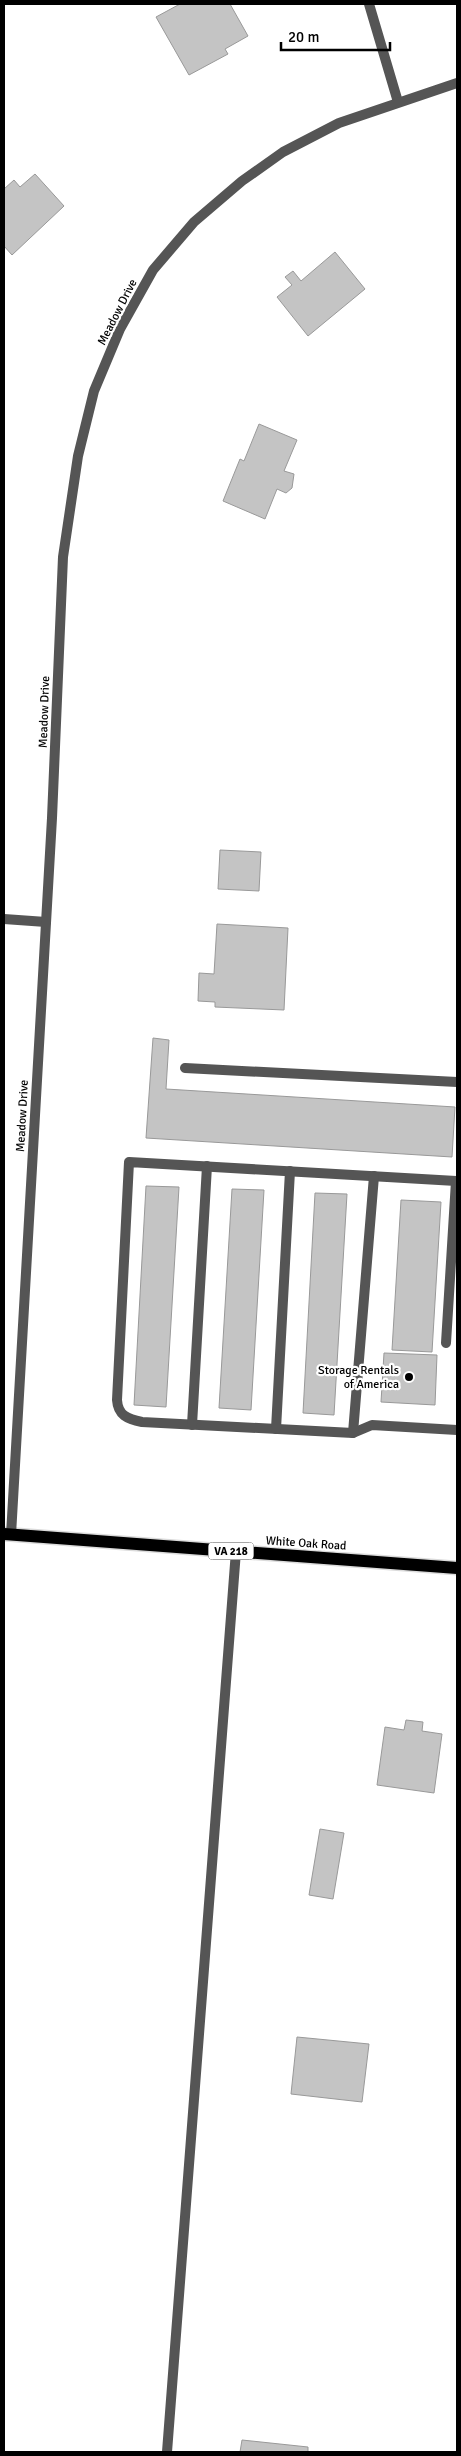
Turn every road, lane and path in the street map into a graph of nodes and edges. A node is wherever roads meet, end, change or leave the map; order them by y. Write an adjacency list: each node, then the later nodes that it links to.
1 (369, 4): 3 (street)
2 (457, 83): 3 (street, Meadow Drive)
3 (398, 102): 5 (street, Meadow Drive)
4 (4, 919): 5 (street)
5 (46, 922): 16 (street, Meadow Drive)
6 (186, 1068): 7 (street)
7 (457, 1082)
8 (207, 1166): 9 (street); 12 (street); 12 (street)
9 (290, 1171): 10 (street); 13 (street)
10 (374, 1176): 11 (street); 15 (street)
11 (446, 1343)
12 (192, 1425): 13 (street)
13 (276, 1429): 15 (street)
14 (457, 1430): 15 (street)
15 (353, 1433)
16 (7, 1534): 17 (main road, White Oak Road / VA 218)
17 (236, 1551): 18 (main road, White Oak Road / VA 218); 19 (street)
18 (457, 1568)
19 (167, 2452)

